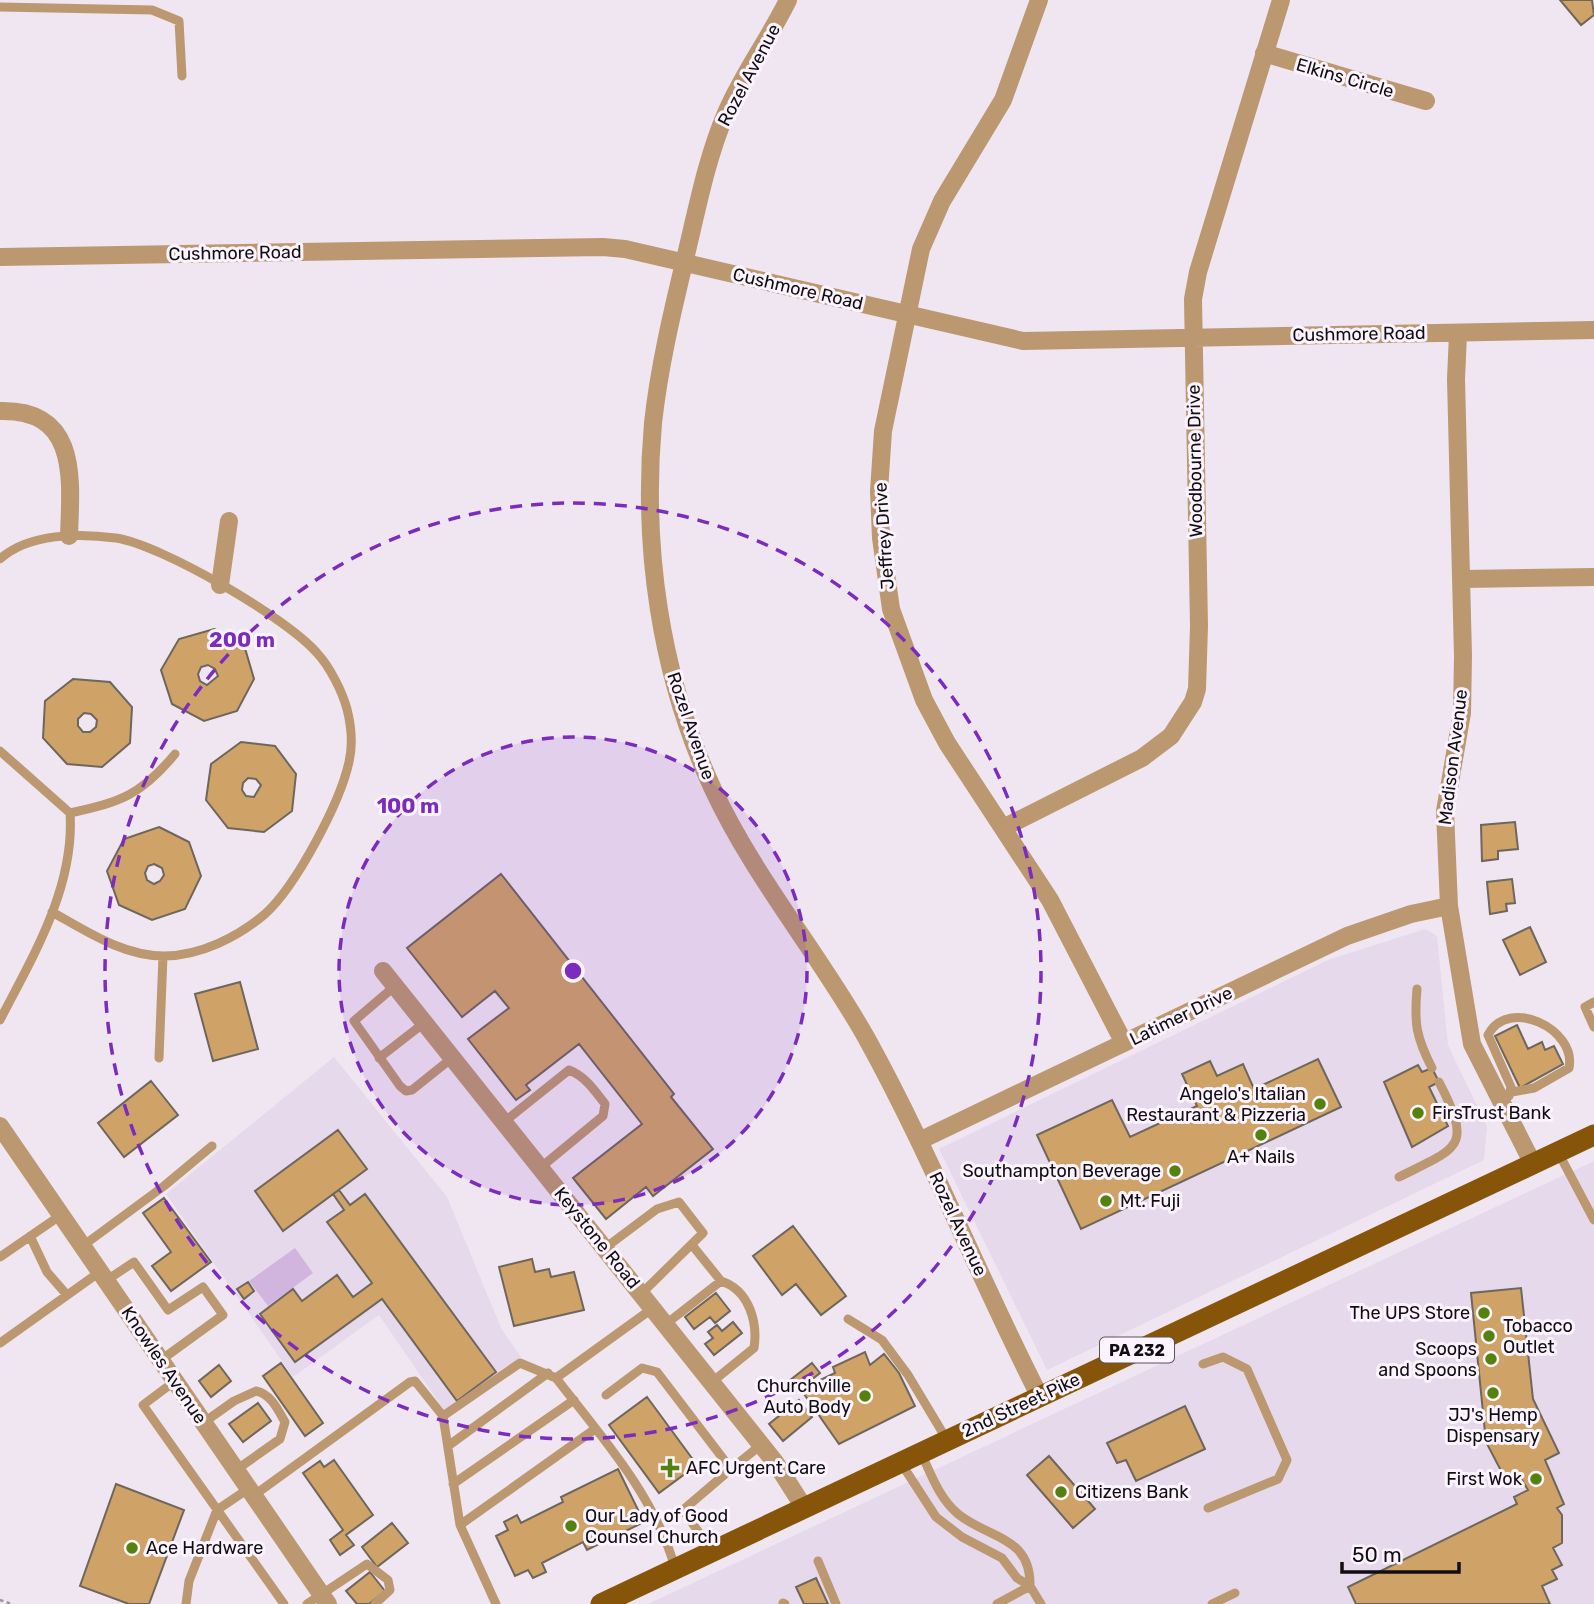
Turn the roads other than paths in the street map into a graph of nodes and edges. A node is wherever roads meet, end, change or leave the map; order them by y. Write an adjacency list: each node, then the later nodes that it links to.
1 (788, 0): 9 (street, Rozel Avenue)
2 (1039, 0): 10 (street, Jeffrey Drive)
3 (1280, 0): 5 (street, Woodbourne Drive)
4 (0, 7): 6 (lane)
5 (1264, 53): 7 (street, Elkins Circle); 13 (street, Woodbourne Drive)
6 (182, 76)
7 (1426, 101)
8 (0, 257): 9 (street, Cushmore Road)
9 (684, 263): 10 (street, Cushmore Road); 45 (street, Rozel Avenue)
10 (908, 313): 13 (street, Cushmore Road); 24 (street, Jeffrey Drive)
11 (1594, 330): 12 (street, Cushmore Road)
12 (1458, 334): 13 (street, Cushmore Road); 19 (street, Madison Avenue)
13 (1192, 337): 24 (street, Woodbourne Drive)
14 (0, 411): 16 (street)
15 (229, 521): 20 (street)
16 (69, 536): 17 (lane); 20 (lane)
17 (0, 559)
18 (1594, 578): 19 (street)
19 (1463, 579): 25 (street, Madison Avenue)
20 (220, 585): 27 (lane)
21 (0, 751): 23 (lane)
22 (175, 754): 23 (lane)
23 (70, 813): 26 (lane)
24 (1003, 828): 35 (street, Jeffrey Drive)
25 (1449, 906): 35 (street, Latimer Drive); 41 (street, Madison Avenue)
26 (52, 912): 27 (lane); 32 (lane)
27 (163, 956): 36 (lane)
28 (383, 971): 29 (street, Keystone Road)
29 (394, 986): 33 (street, Keystone Road); 37 (lane)
30 (1417, 989): 39 (lane)
31 (1594, 1002): 34 (lane)
32 (0, 1020)
33 (424, 1023): 37 (lane); 38 (street, Keystone Road)
34 (1594, 1027)
35 (1124, 1043): 45 (street, Latimer Drive)
36 (159, 1058)
37 (379, 1058): 38 (lane)
38 (452, 1058): 42 (street, Keystone Road)
39 (1432, 1068)
40 (1439, 1082): 50 (lane)
41 (1506, 1096): 41 (lane); 48 (street, Madison Avenue)
42 (504, 1122): 49 (street, Keystone Road); 49 (lane)
43 (0, 1126): 51 (street, Knowles Avenue)
44 (1594, 1135): 47 (main road, 2nd Street Pike / PA 232)
45 (919, 1141): 71 (street, Rozel Avenue)
46 (212, 1146): 54 (lane)
47 (1558, 1152): 48 (main road, 2nd Street Pike / PA 232); 52 (lane)
48 (1533, 1164): 71 (main road, 2nd Street Pike / PA 232)
49 (540, 1168): 56 (street, Keystone Road)
50 (1399, 1177)
51 (63, 1214): 53 (lane); 54 (street, Knowles Avenue)
52 (1594, 1220)
53 (30, 1236): 57 (lane); 60 (lane)
54 (84, 1245): 58 (street, Knowles Avenue)
55 (692, 1245): 56 (lane); 59 (lane); 61 (lane)
56 (605, 1248): 61 (street, Keystone Road)
57 (0, 1257)
58 (104, 1276): 60 (lane); 65 (street, Knowles Avenue); 65 (lane)
59 (721, 1281): 63 (lane); 69 (lane)
60 (67, 1296): 64 (lane)
61 (647, 1301): 63 (street, Keystone Road); 67 (lane)
62 (848, 1319): 76 (lane)
63 (666, 1324): 69 (street, Keystone Road)
64 (0, 1343)
65 (161, 1360): 68 (street, Knowles Avenue)
66 (1203, 1364): 85 (lane)
67 (552, 1375): 72 (lane); 73 (lane); 78 (lane)
68 (175, 1381): 74 (street, Knowles Avenue); 87 (lane)
69 (712, 1382): 77 (street, Keystone Road)
70 (606, 1395): 81 (lane)
71 (1040, 1395): 76 (main road, 2nd Street Pike / PA 232)
72 (574, 1401): 75 (lane); 83 (lane)
73 (443, 1416): 78 (lane); 84 (lane)
74 (204, 1423): 82 (street, Knowles Avenue); 82 (lane)
75 (595, 1429): 88 (lane); 91 (lane)
76 (947, 1440): 79 (main road, 2nd Street Pike / PA 232)
77 (762, 1444): 81 (lane); 86 (street, Keystone Road)
78 (448, 1446): 83 (lane)
79 (921, 1453): 80 (main road, 2nd Street Pike / PA 232); 92 (lane)
80 (901, 1463): 86 (main road, 2nd Street Pike / PA 232); 92 (lane)
81 (731, 1469): 89 (lane)
82 (236, 1470): 84 (street, Knowles Avenue)
83 (453, 1485): 88 (lane)
84 (251, 1492): 87 (lane); 94 (street, Knowles Avenue)
85 (1208, 1508)
86 (806, 1509): 89 (main road, 2nd Street Pike / PA 232)
87 (217, 1510): 95 (lane); 96 (lane)
88 (460, 1525): 98 (lane)
89 (713, 1552): 91 (main road, 2nd Street Pike / PA 232)
90 (818, 1562): 100 (lane)
91 (676, 1569): 99 (main road, 2nd Street Pike / PA 232)
92 (1030, 1587): 101 (lane); 102 (lane)
93 (1235, 1593): 103 (lane)
94 (319, 1601): 97 (lane)
95 (186, 1604)
96 (284, 1604)
97 (375, 1604)
98 (496, 1604)
99 (601, 1604)
100 (836, 1604)
101 (997, 1604)
102 (1041, 1604)
103 (1212, 1604)

